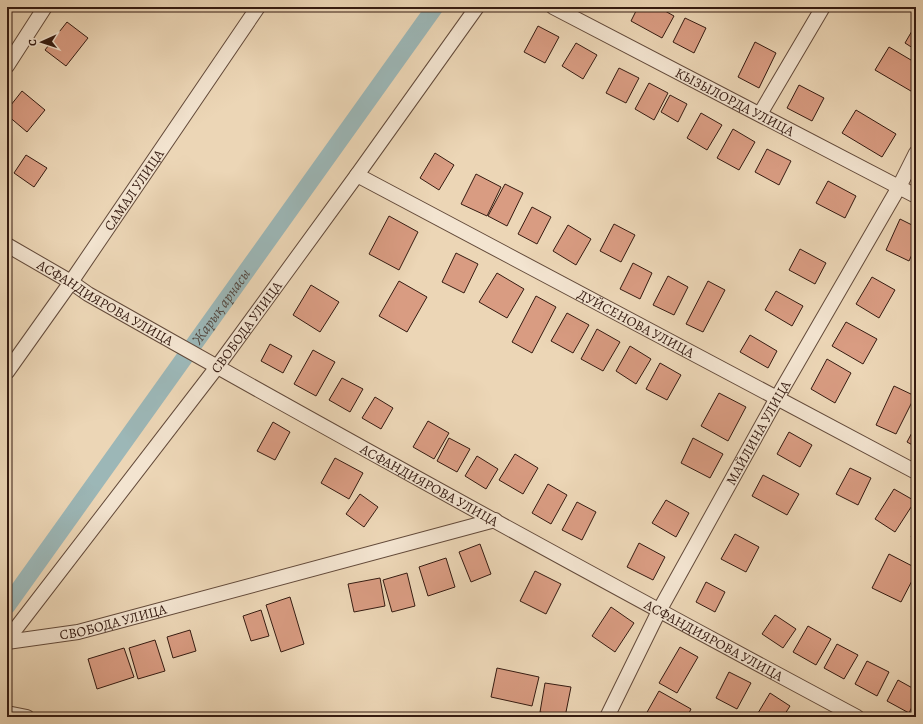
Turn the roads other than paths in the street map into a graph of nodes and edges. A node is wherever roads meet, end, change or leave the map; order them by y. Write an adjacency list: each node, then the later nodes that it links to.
1 (45, 7): 6 (street)
2 (258, 7): 13 (street, САМАЛ УЛИЦА)
3 (477, 7): 9 (street, СВОБОДА УЛИЦА)
4 (553, 7): 7 (street, КЫЗЫЛОРДА УЛИЦА)
5 (823, 7): 7 (street)
6 (7, 66)
7 (760, 114): 10 (street, КЫЗЫЛОРДА УЛИЦА)
8 (916, 153): 10 (street, МАЙЛИНА УЛИЦА)
9 (357, 175): 14 (street, СВОБОДА УЛИЦА); 16 (street, ДУЙСЕНОВА УЛИЦА)
10 (899, 187): 11 (street, КЫЗЫЛОРДА УЛИЦА); 16 (street, МАЙЛИНА УЛИЦА)
11 (916, 196)
12 (7, 245): 13 (street, АСФАНДИЯРОВА УЛИЦА)
13 (71, 282): 14 (street, АСФАНДИЯРОВА УЛИЦА); 15 (street, САМАЛ УЛИЦА)
14 (217, 367): 18 (street, АСФАНДИЯРОВА УЛИЦА); 20 (street, СВОБОДА УЛИЦА)
15 (7, 372)
16 (777, 398): 17 (street, ДУЙСЕНОВА УЛИЦА); 19 (street, МАЙЛИНА УЛИЦА)
17 (916, 472)
18 (495, 520): 19 (street, АСФАНДИЯРОВА УЛИЦА); 20 (street, СВОБОДА УЛИЦА)
19 (659, 611): 23 (street, МАЙЛИНА УЛИЦА); 24 (street, АСФАНДИЯРОВА УЛИЦА)
20 (7, 641)
21 (7, 713): 22 (street)
22 (27, 717)
23 (607, 717)
24 (857, 717)

